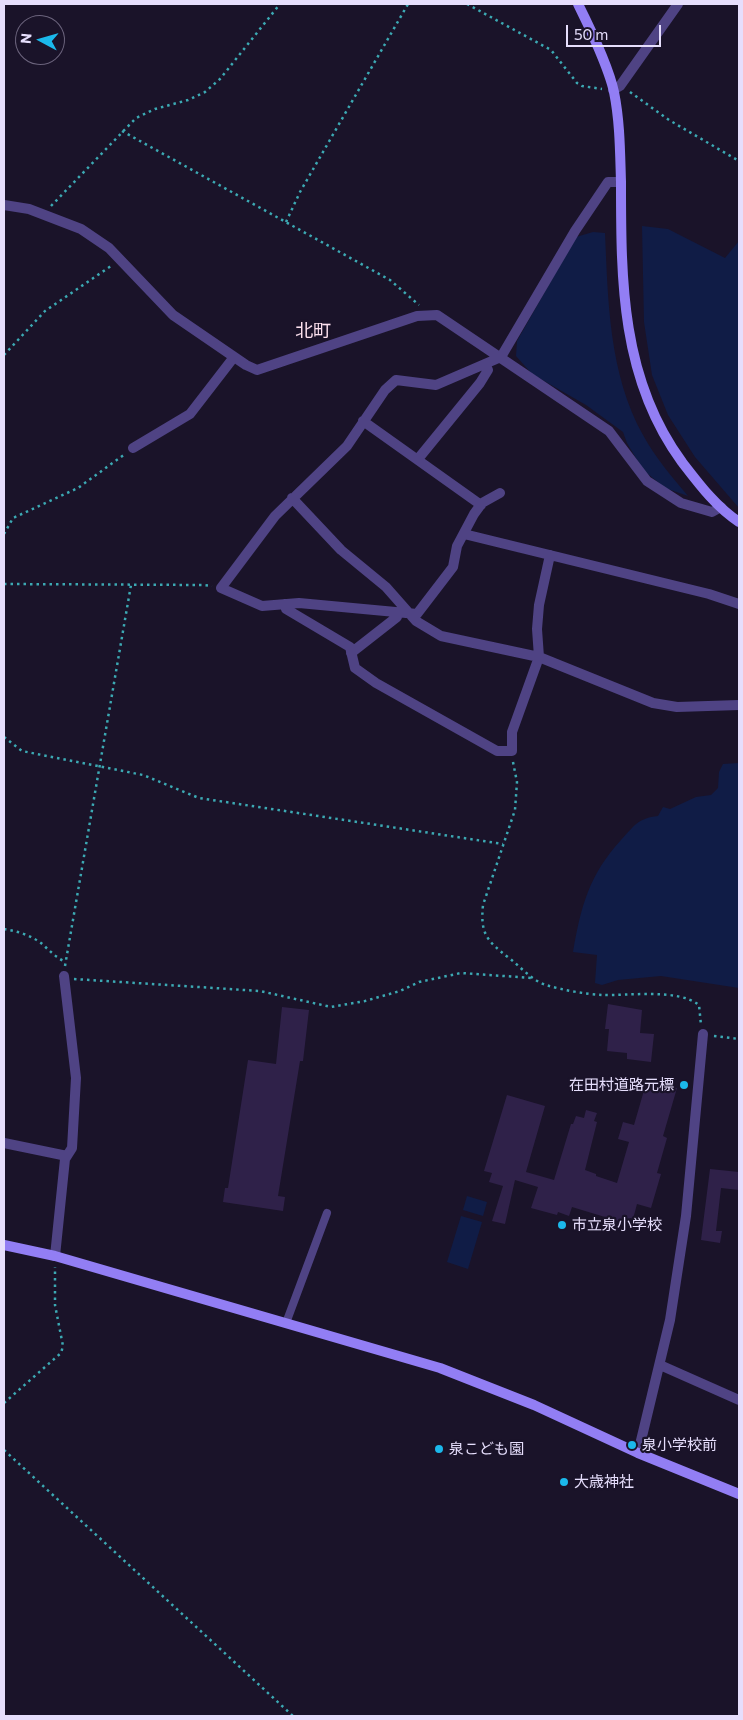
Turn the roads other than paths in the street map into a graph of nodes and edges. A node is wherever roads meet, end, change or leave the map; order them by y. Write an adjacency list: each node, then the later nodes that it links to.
1 (578, 4): 3 (street)
2 (678, 4): 3 (street)
3 (617, 88): 4 (street)
4 (620, 182): 7 (street); 15 (street)
5 (4, 205): 6 (street)
6 (234, 357): 7 (street); 10 (street)
7 (501, 357): 8 (street); 15 (street)
8 (486, 365): 9 (street); 11 (street)
9 (363, 421): 11 (street); 13 (street)
10 (133, 448)
11 (418, 459): 14 (street)
12 (500, 493): 14 (street)
13 (292, 498): 19 (street); 22 (street)
14 (481, 505): 17 (street)
15 (721, 508): 16 (street)
16 (739, 522)
17 (464, 534): 18 (street); 22 (street)
18 (550, 555): 20 (street); 24 (street)
19 (285, 604): 21 (street); 23 (street)
20 (739, 604)
21 (397, 613): 22 (street); 23 (street)
22 (410, 615): 24 (street)
23 (351, 653): 24 (street)
24 (539, 657): 25 (street)
25 (739, 706)
26 (64, 976): 29 (street)
27 (703, 1034): 34 (street)
28 (4, 1143): 29 (street)
29 (67, 1156): 32 (street)
30 (327, 1214): 33 (lane)
31 (4, 1245): 32 (street)
32 (55, 1256): 33 (street)
33 (286, 1323): 36 (street)
34 (660, 1365): 35 (street); 36 (street)
35 (739, 1400)
36 (638, 1453): 37 (street)
37 (739, 1494)

